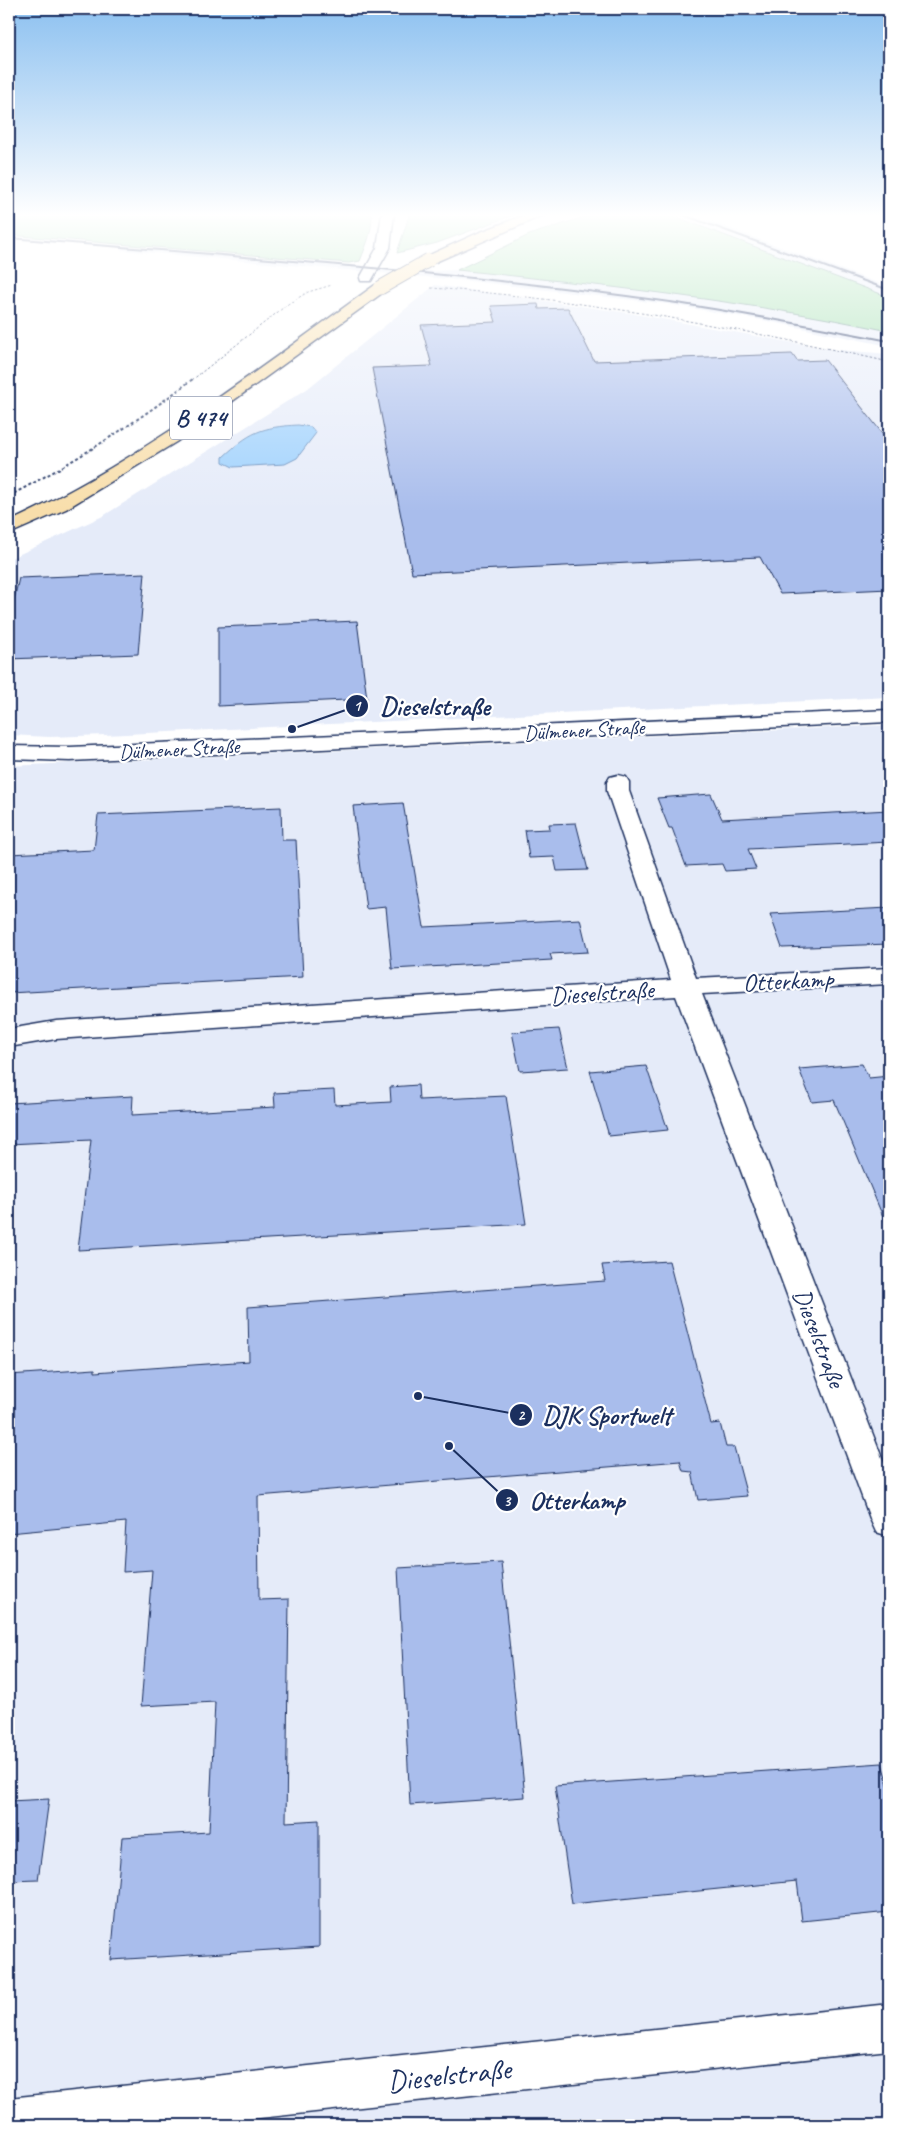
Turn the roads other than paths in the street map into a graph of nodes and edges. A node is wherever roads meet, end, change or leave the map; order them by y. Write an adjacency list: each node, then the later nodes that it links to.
1 (346, 313): 2 (main road, B 474, bridge)
2 (9, 529)
3 (889, 716): 4 (street, Dülmener Straße)
4 (9, 753)
5 (618, 782): 7 (street, Dieselstraße)
6 (889, 976): 7 (street, Otterkamp)
7 (686, 987): 8 (street, Dieselstraße); 9 (street, Dieselstraße)
8 (9, 1038)
9 (889, 1521)
10 (889, 2027): 11 (street, Dieselstraße)
11 (9, 2122)

